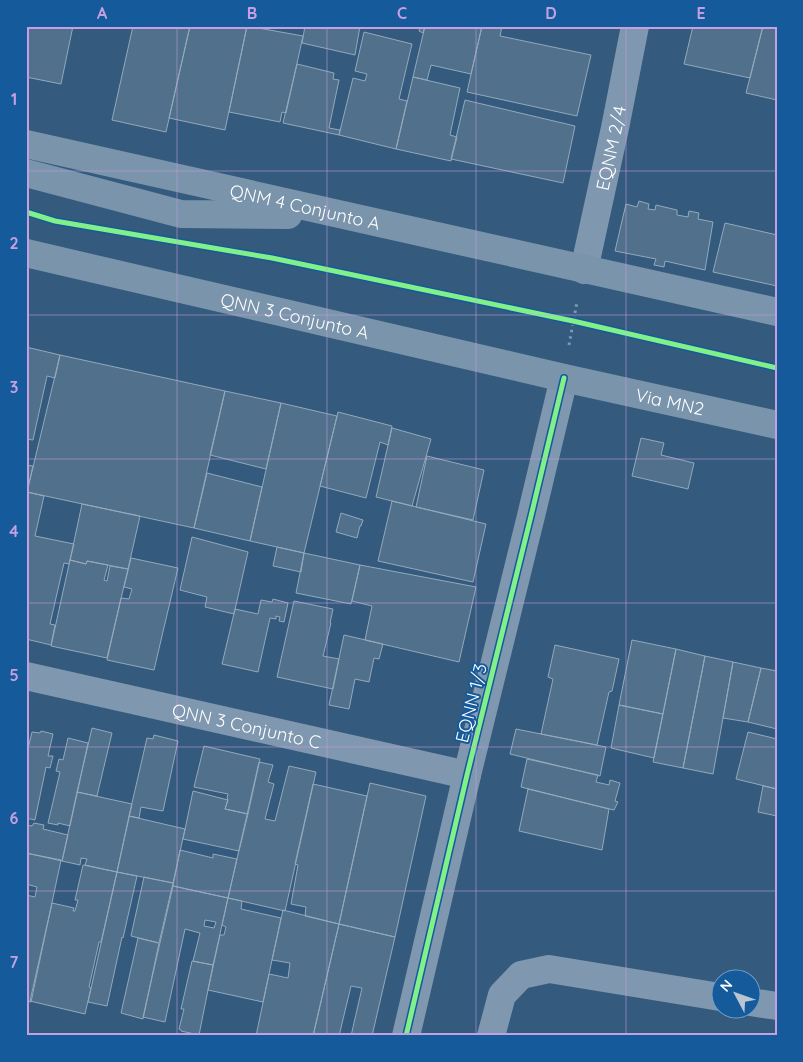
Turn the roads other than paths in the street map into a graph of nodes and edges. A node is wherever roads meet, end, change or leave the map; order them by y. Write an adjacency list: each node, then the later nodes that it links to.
1 (635, 26): 6 (street, EQNM 2/4)
2 (26, 144): 4 (main road, QNM 4 Conjunto A)
3 (26, 173): 4 (main road)
4 (342, 215): 6 (main road, QNM 4 Conjunto A)
5 (26, 253): 8 (main road, QNN 3 Conjunto A)
6 (584, 270): 7 (main road)
7 (777, 312)
8 (564, 378): 9 (main road, Via MN2); 11 (street, EQNN 1/3)
9 (777, 425)
10 (26, 676): 11 (street, QNN 3 Conjunto C)
11 (467, 776): 15 (street, EQNN 1/3)
12 (710, 995): 16 (street)
13 (760, 1003): 14 (street)
14 (777, 1006)
15 (406, 1036)
16 (491, 1036)

